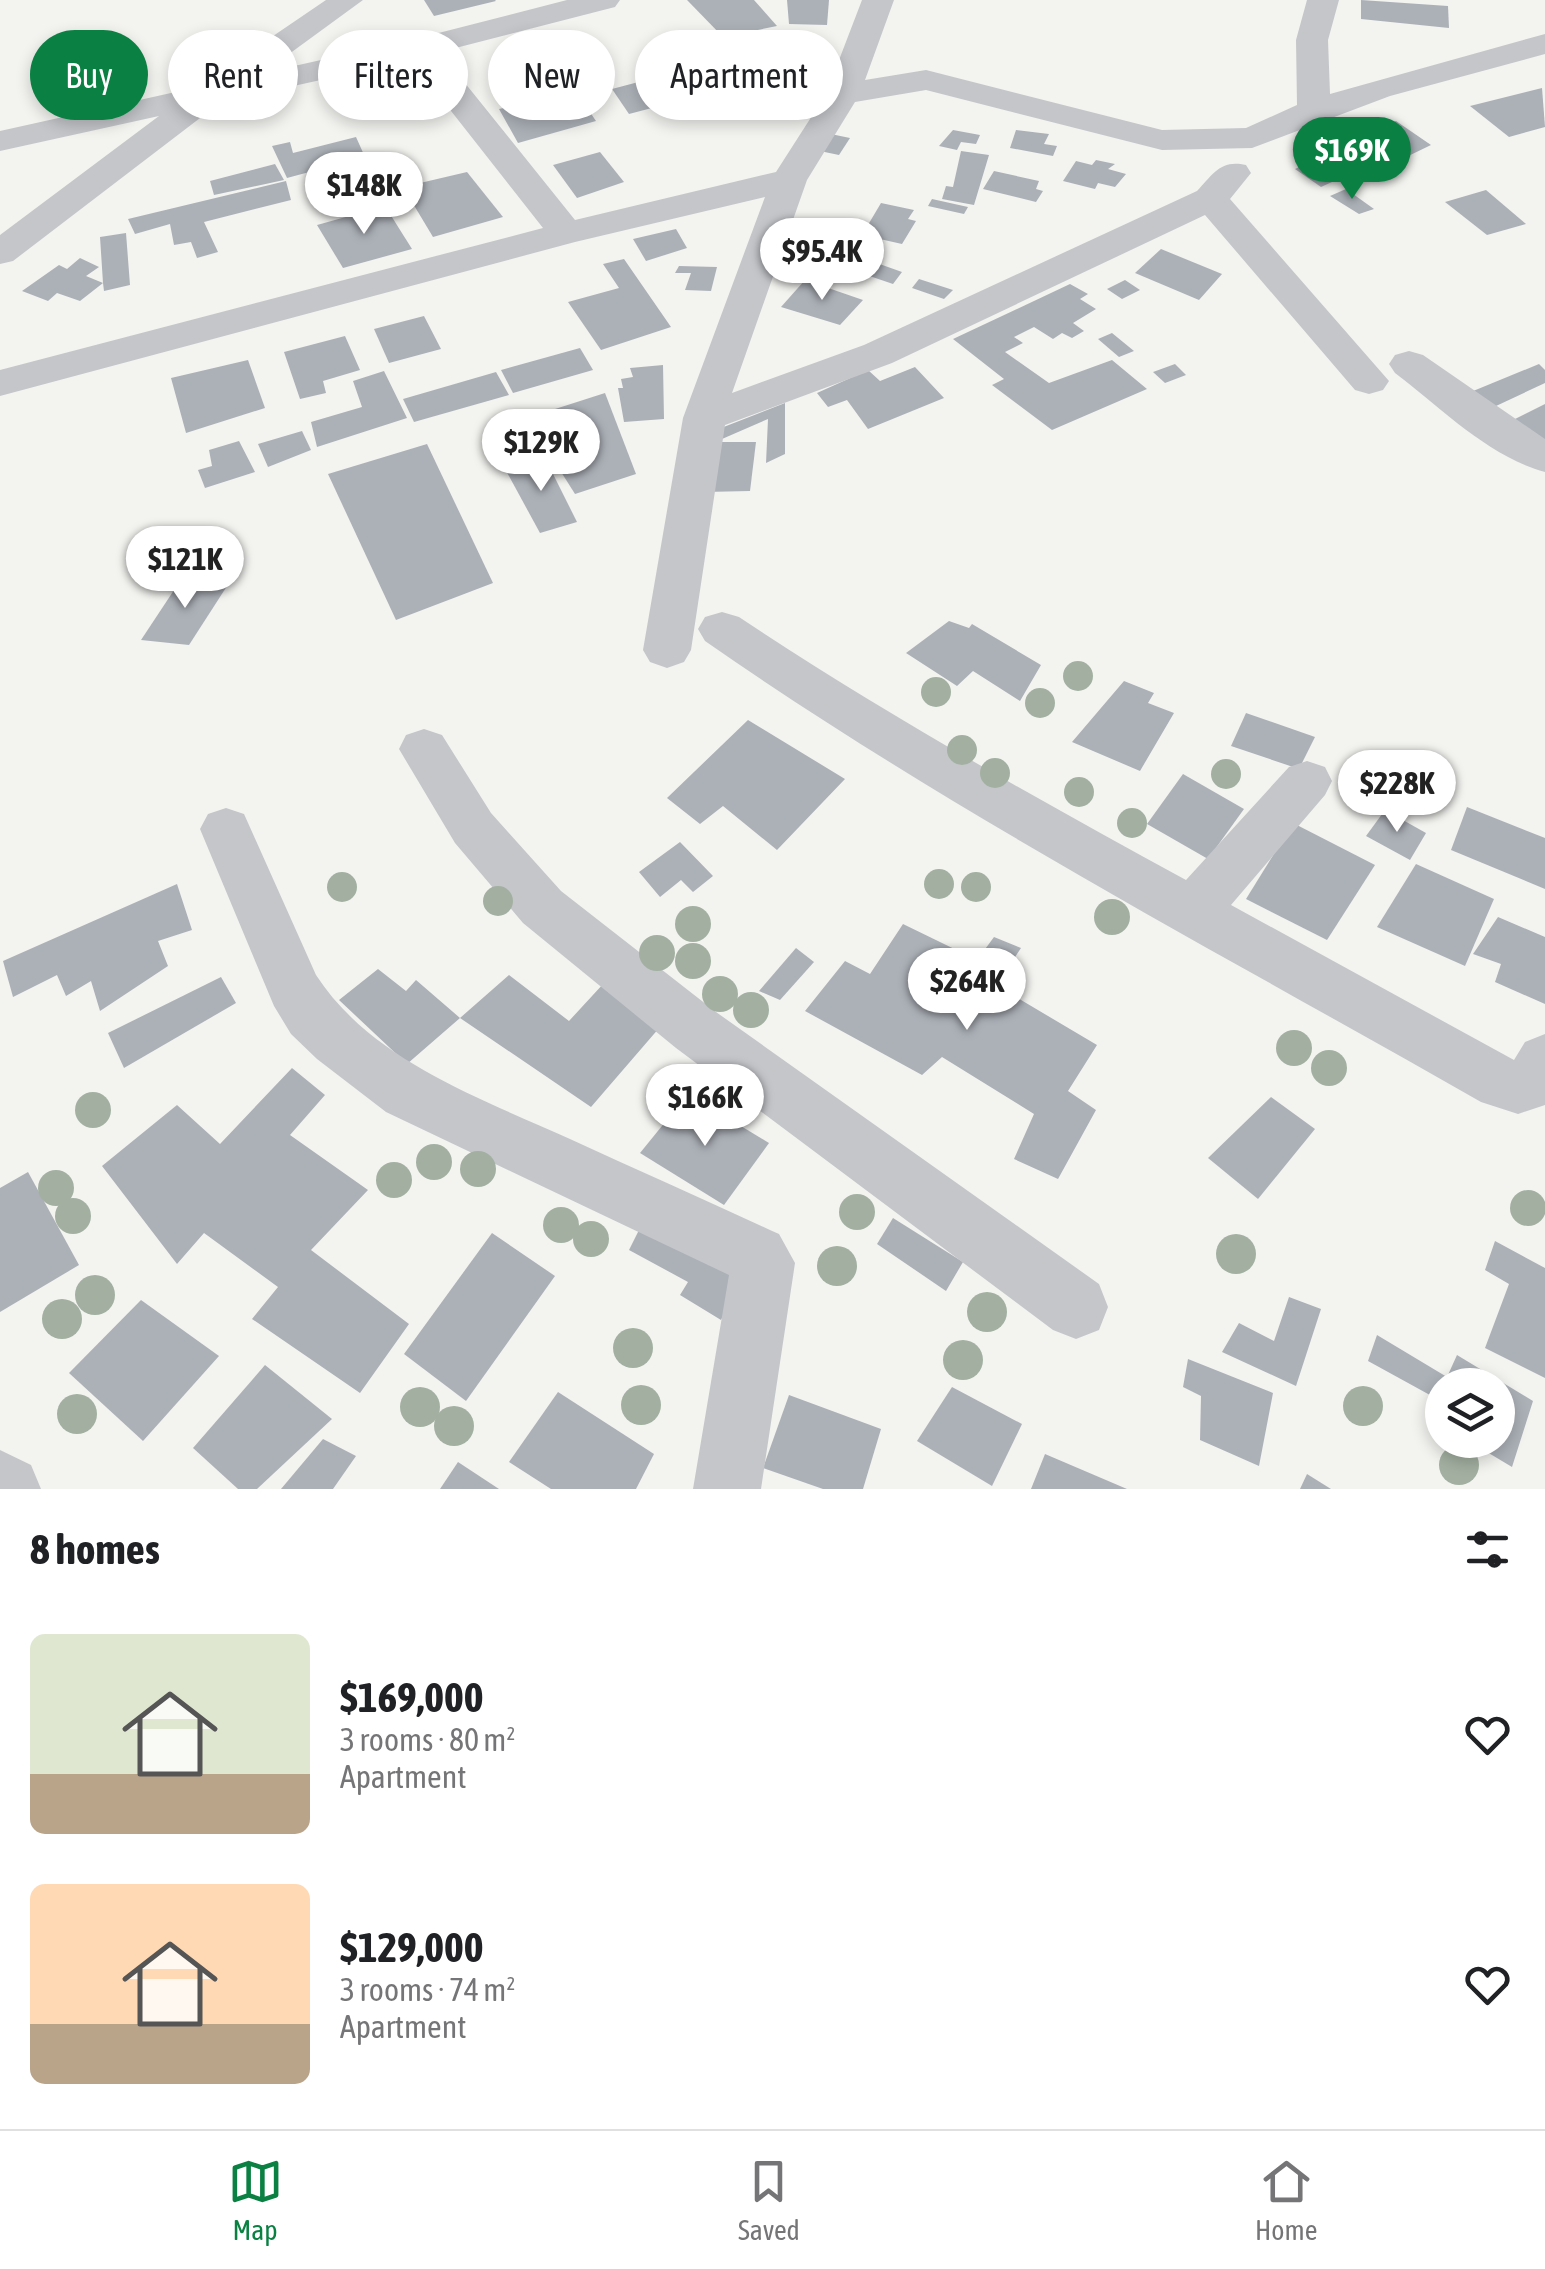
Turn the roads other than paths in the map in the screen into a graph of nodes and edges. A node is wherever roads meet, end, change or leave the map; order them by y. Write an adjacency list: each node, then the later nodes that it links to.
1 (347, 0): 5 (street)
2 (604, 0): 8 (street)
3 (1322, 0): 14 (street)
4 (873, 16): 10 (street); 11 (street)
5 (318, 20): 6 (street); 7 (street)
6 (354, 30)
7 (298, 34)
8 (468, 35)
9 (1545, 44): 14 (street)
10 (926, 80): 11 (street); 18 (street)
11 (843, 94)
12 (168, 103): 19 (street)
13 (468, 110): 22 (street)
14 (1315, 110): 17 (street)
15 (176, 120): 23 (street)
16 (826, 120): 20 (street)
17 (1252, 138): 18 (street); 21 (street)
18 (1162, 140): 21 (street)
19 (0, 141)
20 (788, 180): 22 (street); 27 (street)
21 (1220, 190): 25 (street); 27 (street)
22 (566, 233): 26 (street)
23 (0, 253)
24 (1409, 364): 28 (street)
25 (1369, 381)
26 (0, 384)
27 (704, 418): 30 (street)
28 (1545, 458)
29 (722, 629): 34 (street)
30 (667, 650)
31 (424, 748): 36 (street)
32 (1307, 781): 34 (street)
33 (226, 828): 39 (street)
34 (1193, 910): 35 (street)
35 (1545, 1060)
36 (1076, 1308)
37 (0, 1484): 38 (street)
38 (7, 1489)
39 (727, 1489)

